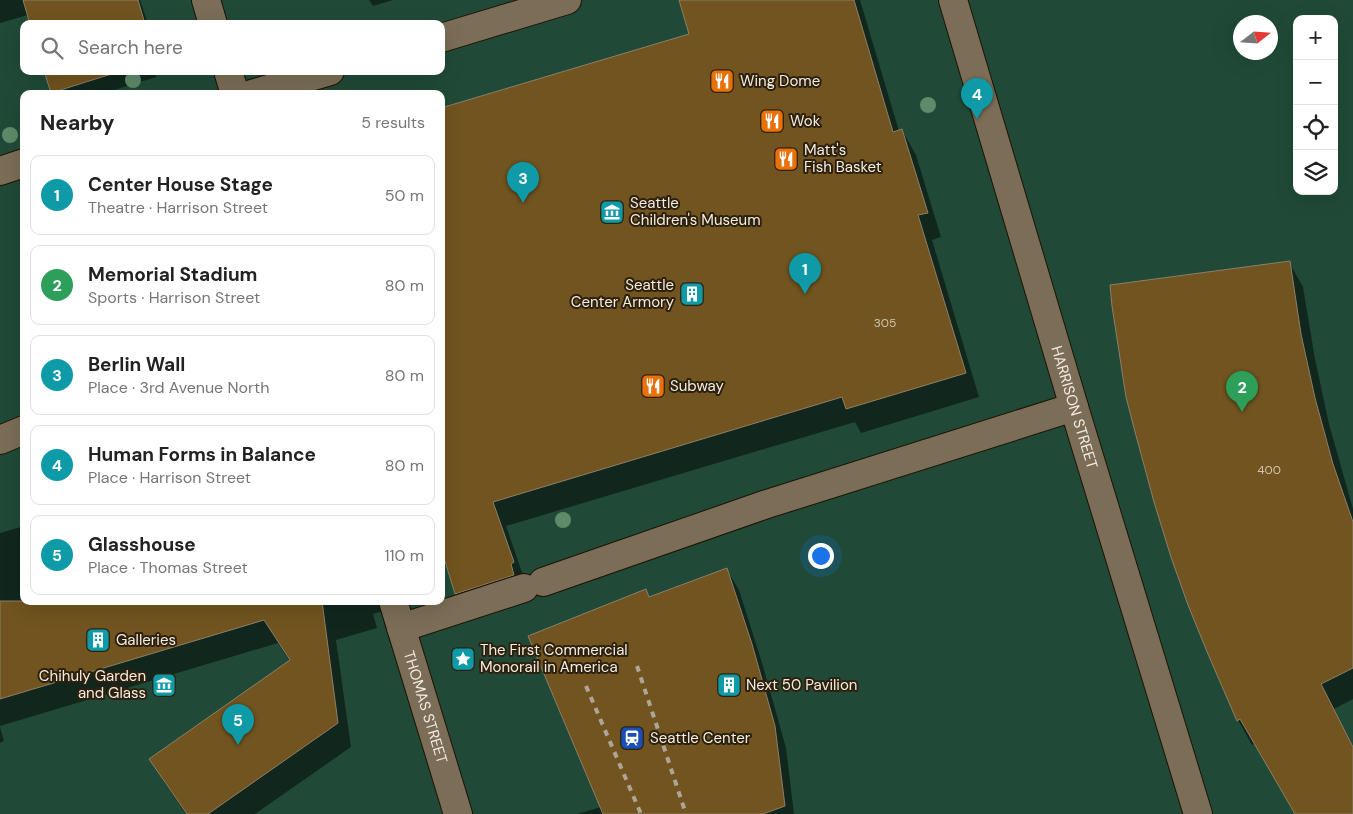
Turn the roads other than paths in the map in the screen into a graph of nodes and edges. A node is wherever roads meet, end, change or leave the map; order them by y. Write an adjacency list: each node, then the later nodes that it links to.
1 (206, 0): 4 (street)
2 (567, 0): 5 (street)
3 (953, 0): 12 (street, HARRISON STREET)
4 (212, 20)
5 (445, 37)
6 (229, 75): 8 (street)
7 (316, 75): 9 (street)
8 (234, 90)
9 (266, 90)
10 (20, 164): 11 (street)
11 (0, 170)
12 (1074, 407): 16 (street); 18 (street, HARRISON STREET)
13 (20, 432): 14 (street)
14 (0, 440)
15 (394, 605): 16 (street, THOMAS STREET)
16 (401, 628): 17 (street, THOMAS STREET)
17 (458, 814)
18 (1198, 814)

